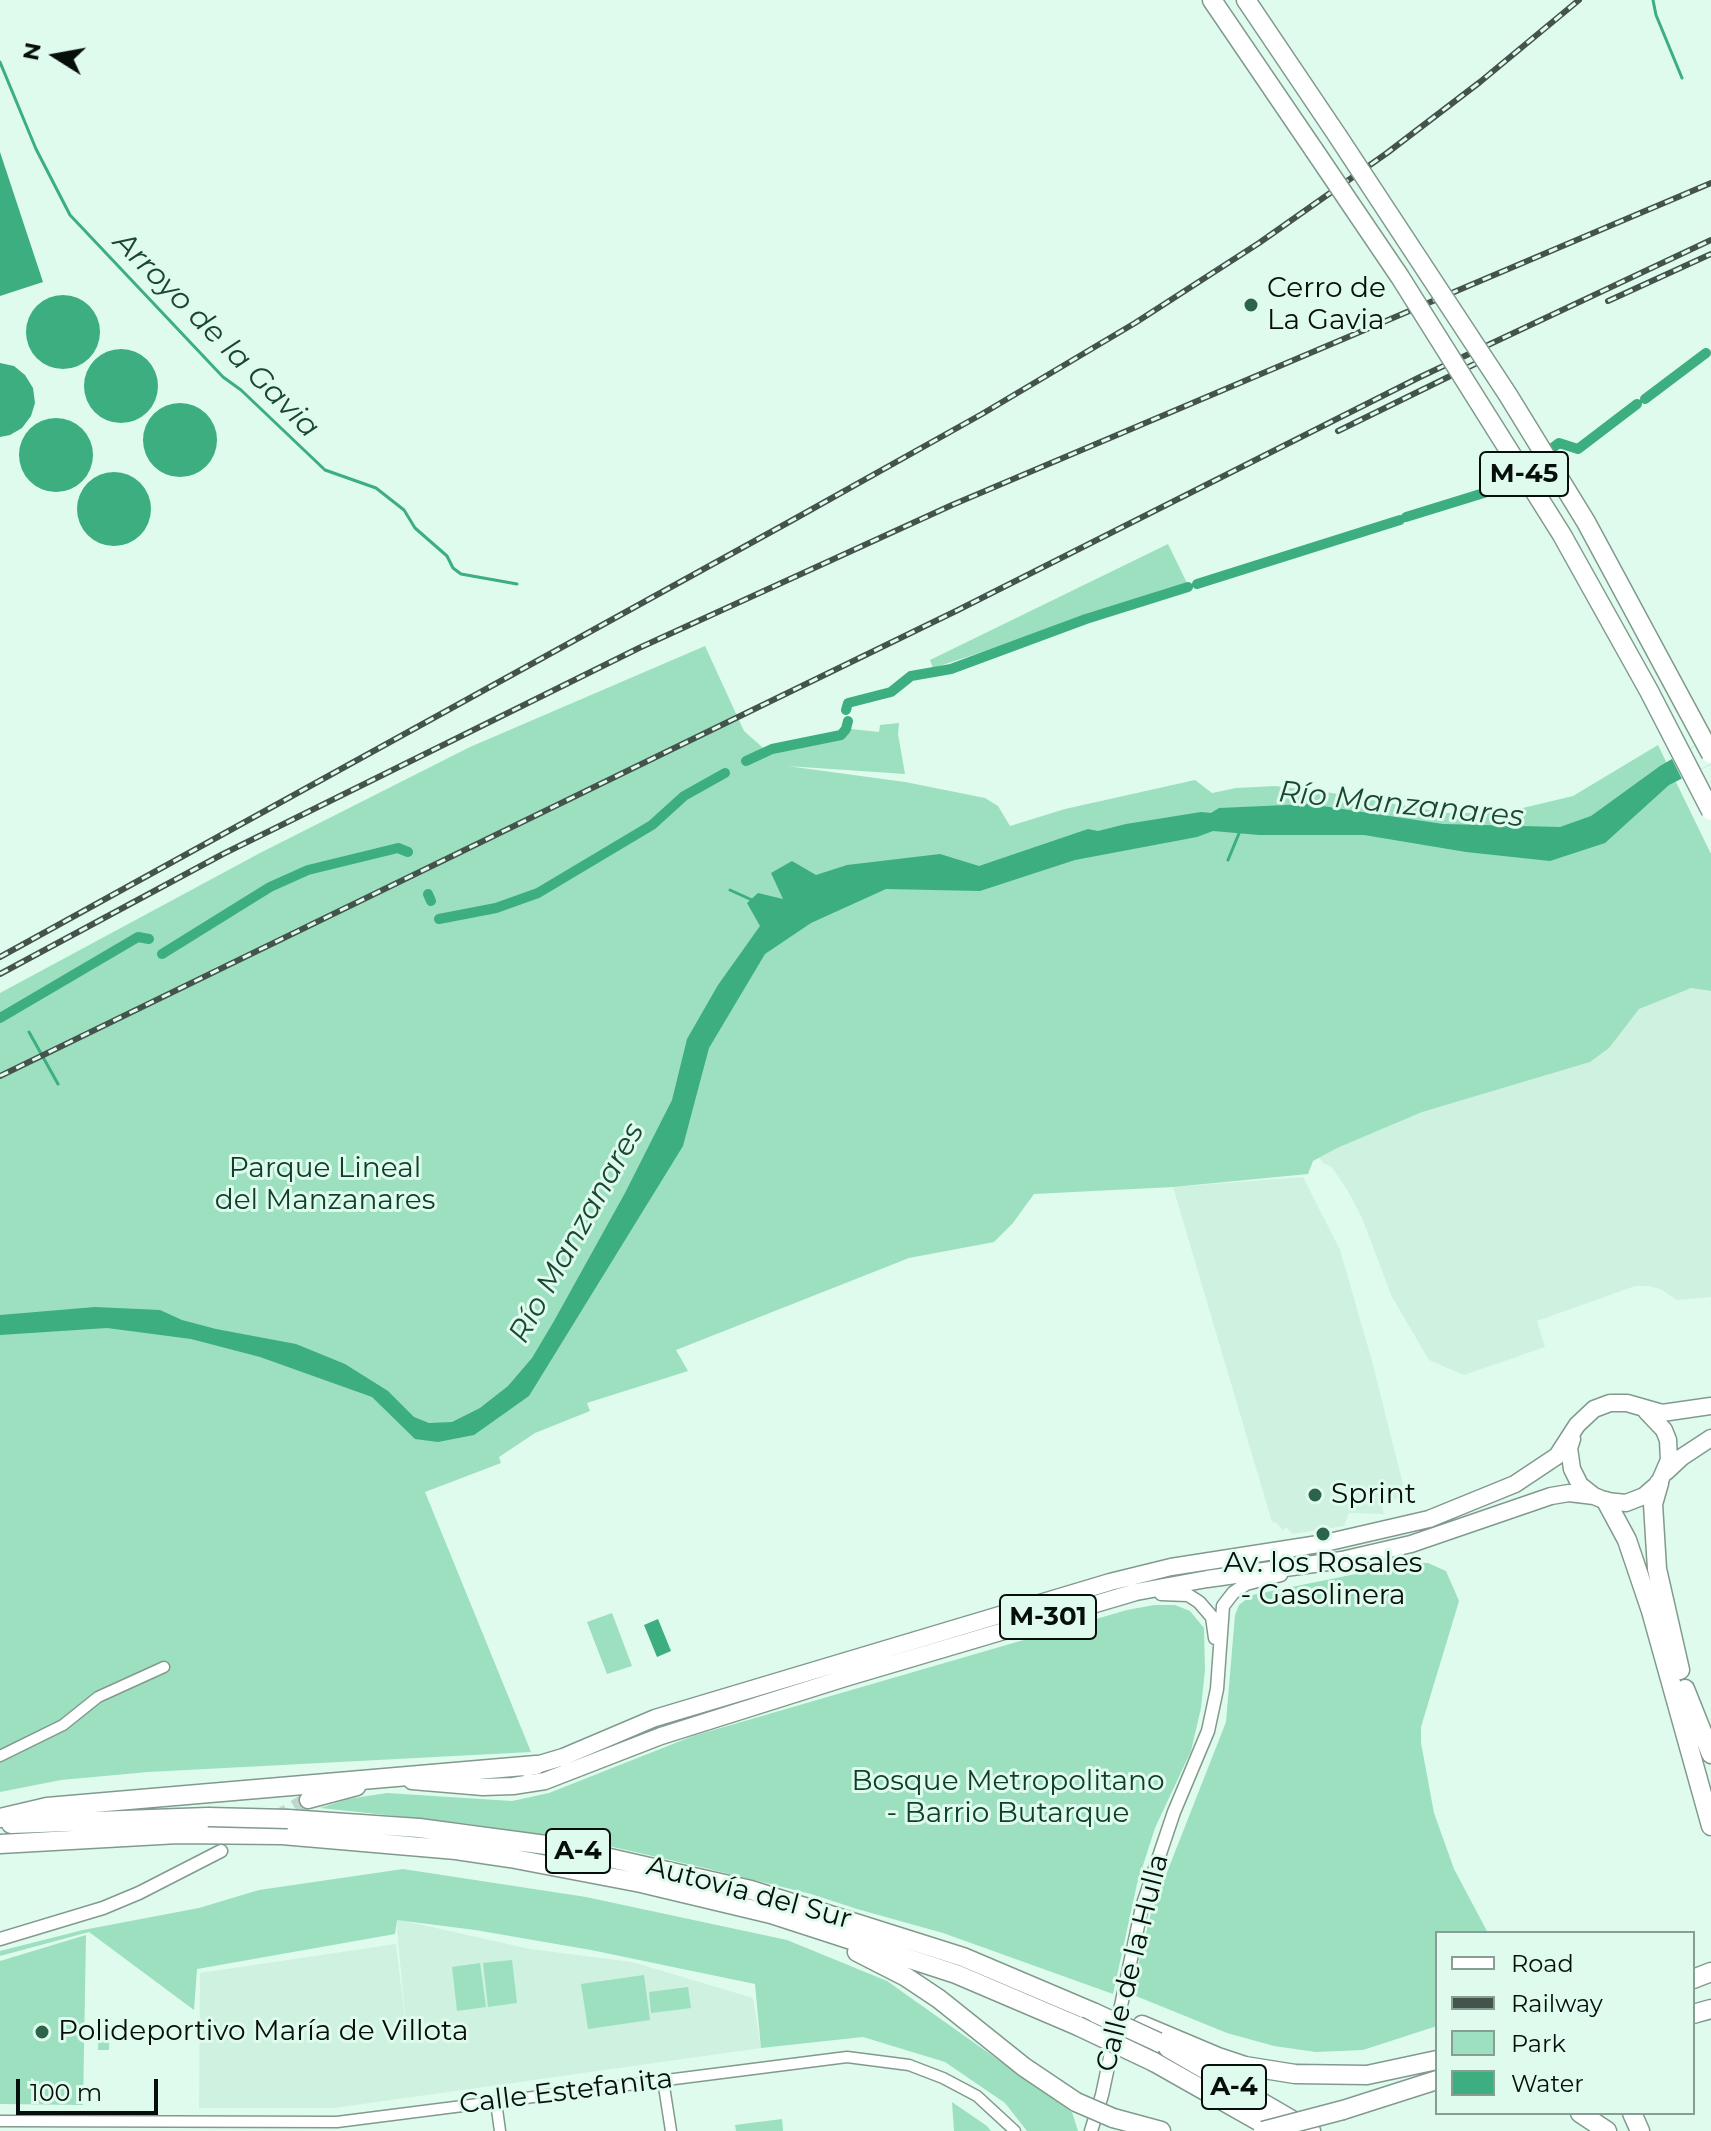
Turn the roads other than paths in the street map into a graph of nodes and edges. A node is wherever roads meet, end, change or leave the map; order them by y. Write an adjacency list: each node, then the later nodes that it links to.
1 (1212, 0): 4 (highway, M-45, bridge)
2 (1246, 0): 3 (highway, M-45, bridge)
3 (1711, 754)
4 (1711, 811)
5 (1630, 1403): 6 (highway, M-301); 7 (highway, M-301); 9 (highway)
6 (1711, 1406)
7 (1577, 1425): 10 (highway); 18 (highway, M-301)
8 (1711, 1438): 9 (highway, M-301)
9 (1662, 1478): 10 (highway, M-301); 15 (highway)
10 (1600, 1499): 11 (highway, M-301); 24 (highway)
11 (1342, 1560): 12 (highway, M-301); 13 (street)
12 (1048, 1617): 13 (street); 19 (highway, M-301)
13 (1218, 1660): 43 (street, Calle de la Hulla)
14 (164, 1667): 17 (street)
15 (1685, 1689): 16 (highway); 20 (highway)
16 (1711, 1754)
17 (0, 1756)
18 (536, 1765): 19 (highway, M-301); 22 (highway)
19 (411, 1781): 21 (highway, M-301)
20 (1711, 1789)
21 (308, 1800)
22 (0, 1818)
23 (0, 1824): 29 (highway, Autovía del Sur / A-4, bridge)
24 (1711, 1826)
25 (0, 1844): 27 (highway, Autovía del Sur / A-4)
26 (221, 1851): 28 (street)
27 (720, 1901): 44 (highway, bridge); 46 (highway, Autovía del Sur / A-4, bridge)
28 (0, 1939)
29 (1161, 2039): 30 (highway); 47 (highway, Autovía del Sur / A-4)
30 (1435, 2060)
31 (663, 2080): 34 (street, Calle Estefanita); 41 (street); 42 (street, Calle Estefanita)
32 (1435, 2081): 35 (highway)
33 (1435, 2091): 35 (highway)
34 (496, 2102): 39 (street, Calle Estefanita); 40 (street)
35 (1348, 2109): 45 (highway, bridge)
36 (1583, 2115): 48 (highway)
37 (0, 2121): 38 (street, Calle Estefanita)
38 (172, 2126): 39 (street, Calle Estefanita)
39 (338, 2127)
40 (500, 2131)
41 (671, 2131)
42 (1015, 2131)
43 (1091, 2131)
44 (1161, 2131)
45 (1263, 2131)
46 (1276, 2131)
47 (1311, 2131)
48 (1607, 2131)

